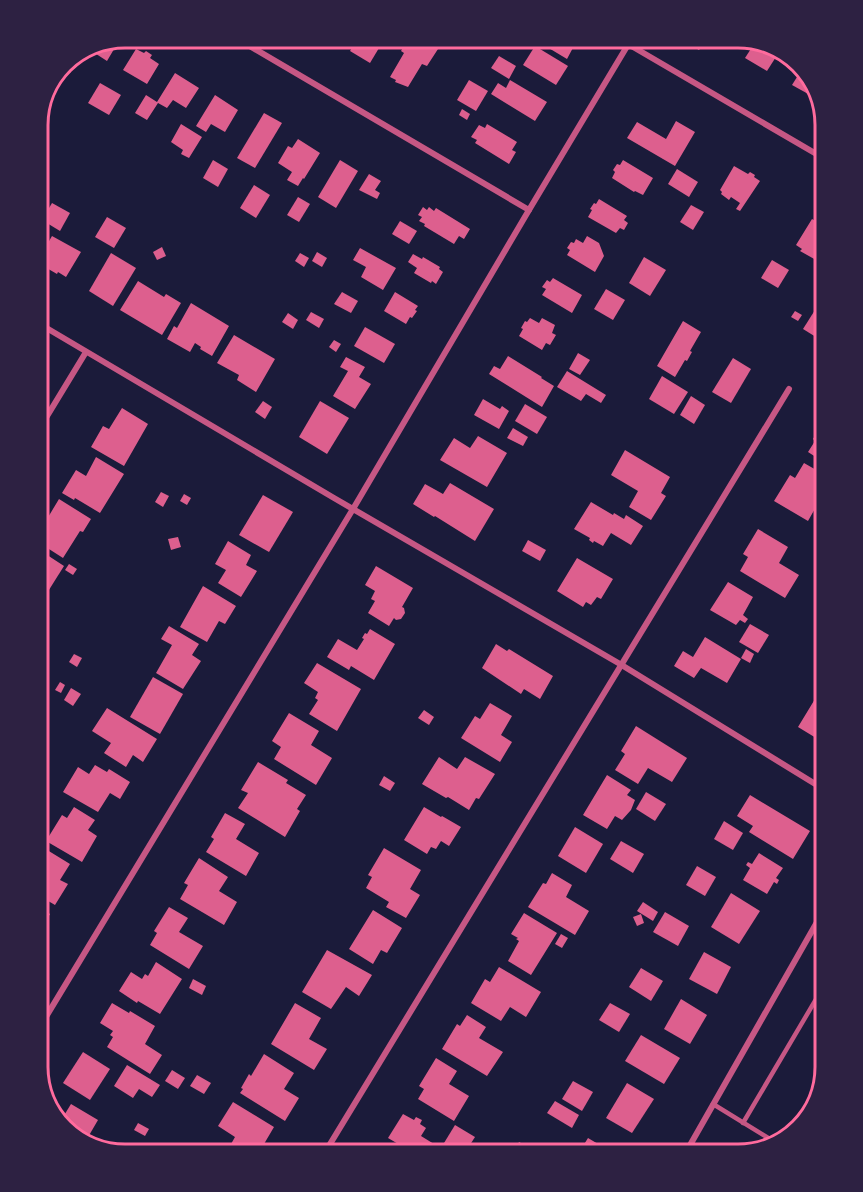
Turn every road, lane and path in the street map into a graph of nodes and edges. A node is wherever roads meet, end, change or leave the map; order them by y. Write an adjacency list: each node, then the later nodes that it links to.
1 (253, 48): 5 (street)
2 (626, 48): 5 (street)
3 (635, 48): 4 (street)
4 (815, 153)
5 (529, 210): 10 (street)
6 (48, 329): 7 (street)
7 (86, 352): 9 (street); 10 (street)
8 (789, 389): 11 (street)
9 (48, 415)
10 (353, 509): 11 (street); 15 (street)
11 (620, 664): 12 (street); 19 (street)
12 (815, 784)
13 (815, 926): 16 (street)
14 (815, 1001): 17 (lane)
15 (48, 1013)
16 (713, 1104): 17 (lane); 20 (street)
17 (743, 1123): 18 (lane)
18 (768, 1138)
19 (330, 1144)
20 (690, 1144)

